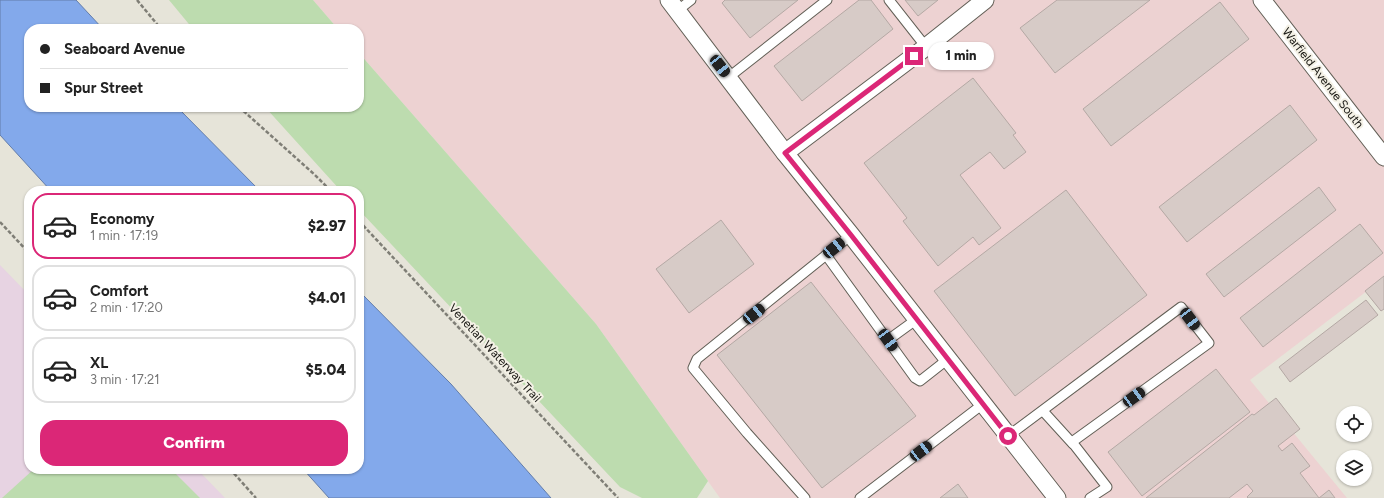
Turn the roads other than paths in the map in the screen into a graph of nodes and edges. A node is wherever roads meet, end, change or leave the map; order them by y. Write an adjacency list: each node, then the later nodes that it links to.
1 (691, 0): 6 (lane)
2 (827, 0): 8 (lane)
3 (889, 0): 7 (lane)
4 (986, 0): 7 (street)
5 (1262, 0): 10 (street, Warfield Avenue South)
6 (673, 5): 8 (street)
7 (926, 47): 9 (street)
8 (729, 78): 9 (street)
9 (785, 153): 11 (street)
10 (1384, 157)
11 (851, 235): 12 (lane); 13 (street)
12 (826, 255): 14 (lane); 20 (lane)
13 (917, 319): 14 (lane); 15 (street)
14 (888, 340): 15 (lane)
15 (948, 359): 16 (street)
16 (983, 404): 18 (street); 21 (lane)
17 (1043, 410): 18 (lane); 19 (lane); 19 (lane)
18 (1008, 436): 22 (street)
19 (1073, 444): 23 (lane)
20 (805, 498)
21 (860, 498)
22 (1057, 498)
23 (1090, 498)

